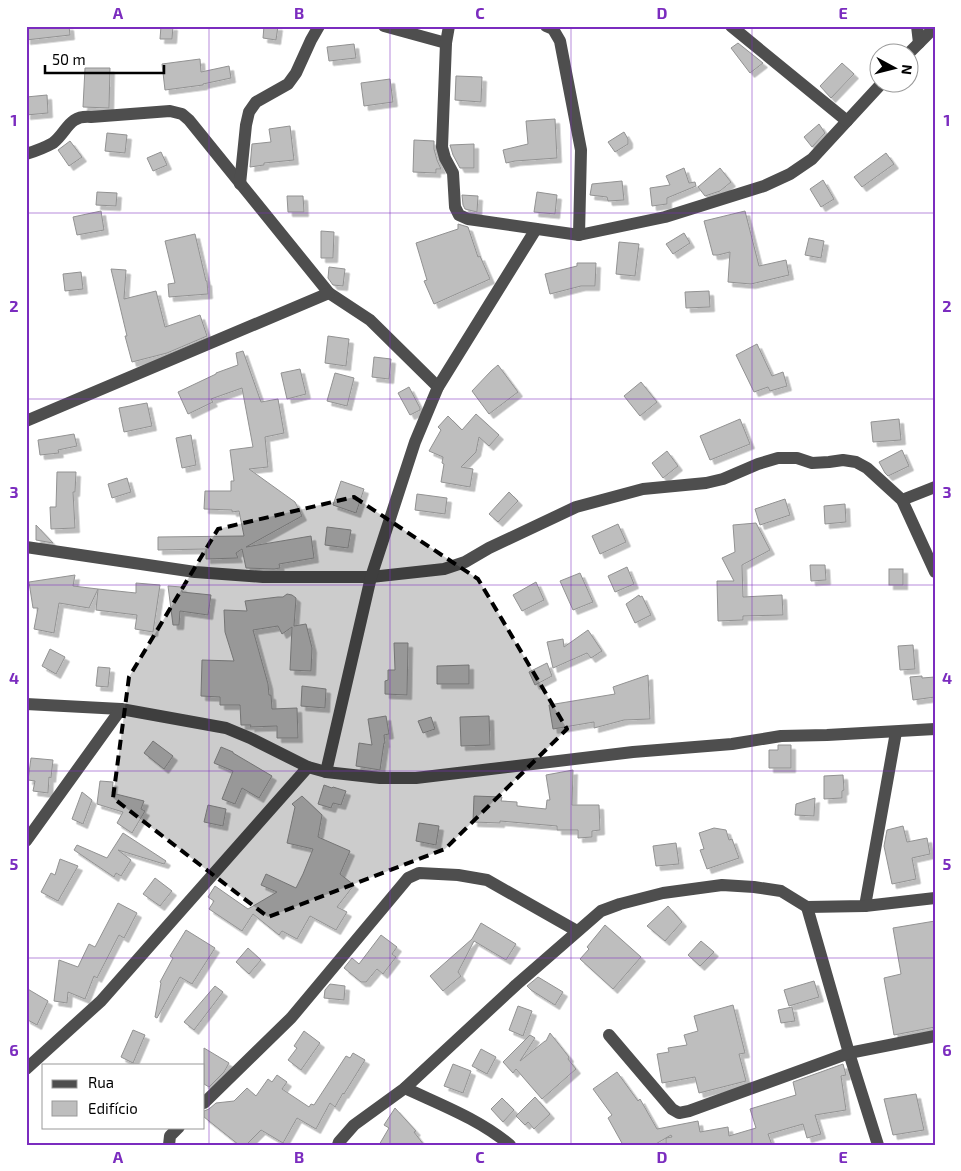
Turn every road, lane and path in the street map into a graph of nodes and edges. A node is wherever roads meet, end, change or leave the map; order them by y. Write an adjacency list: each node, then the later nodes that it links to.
1 (319, 26): 13 (street)
2 (384, 26): 8 (street)
3 (449, 26): 8 (street)
4 (731, 26): 11 (street)
5 (917, 26): 9 (street)
6 (553, 27): 15 (street)
7 (935, 27): 9 (street)
8 (446, 43): 14 (street)
9 (919, 43)
10 (873, 92): 11 (street)
11 (847, 121): 15 (street)
12 (26, 154): 13 (street)
13 (240, 184): 16 (street)
14 (536, 229): 15 (street); 17 (street)
15 (579, 235)
16 (330, 293): 17 (street); 18 (street)
17 (438, 387): 23 (street)
18 (26, 421)
19 (935, 487): 20 (street)
20 (902, 500): 22 (street); 23 (street)
21 (26, 547): 23 (street)
22 (935, 572)
23 (371, 576): 29 (street)
24 (26, 704): 25 (street)
25 (121, 709): 28 (street); 30 (street)
26 (935, 729): 27 (street)
27 (896, 732): 29 (street); 32 (street)
28 (308, 767): 29 (street); 38 (street)
29 (326, 772)
30 (26, 841)
31 (935, 898): 32 (street)
32 (865, 906): 33 (street)
33 (807, 907): 34 (street); 37 (street)
34 (577, 931): 39 (street); 40 (street)
35 (609, 1035): 37 (street)
36 (935, 1036): 37 (street)
37 (849, 1052): 45 (street)
38 (26, 1069)
39 (405, 1088): 43 (street); 44 (street)
40 (205, 1102)
41 (178, 1128): 42 (street)
42 (169, 1145)
43 (338, 1145)
44 (510, 1145)
45 (878, 1145)

